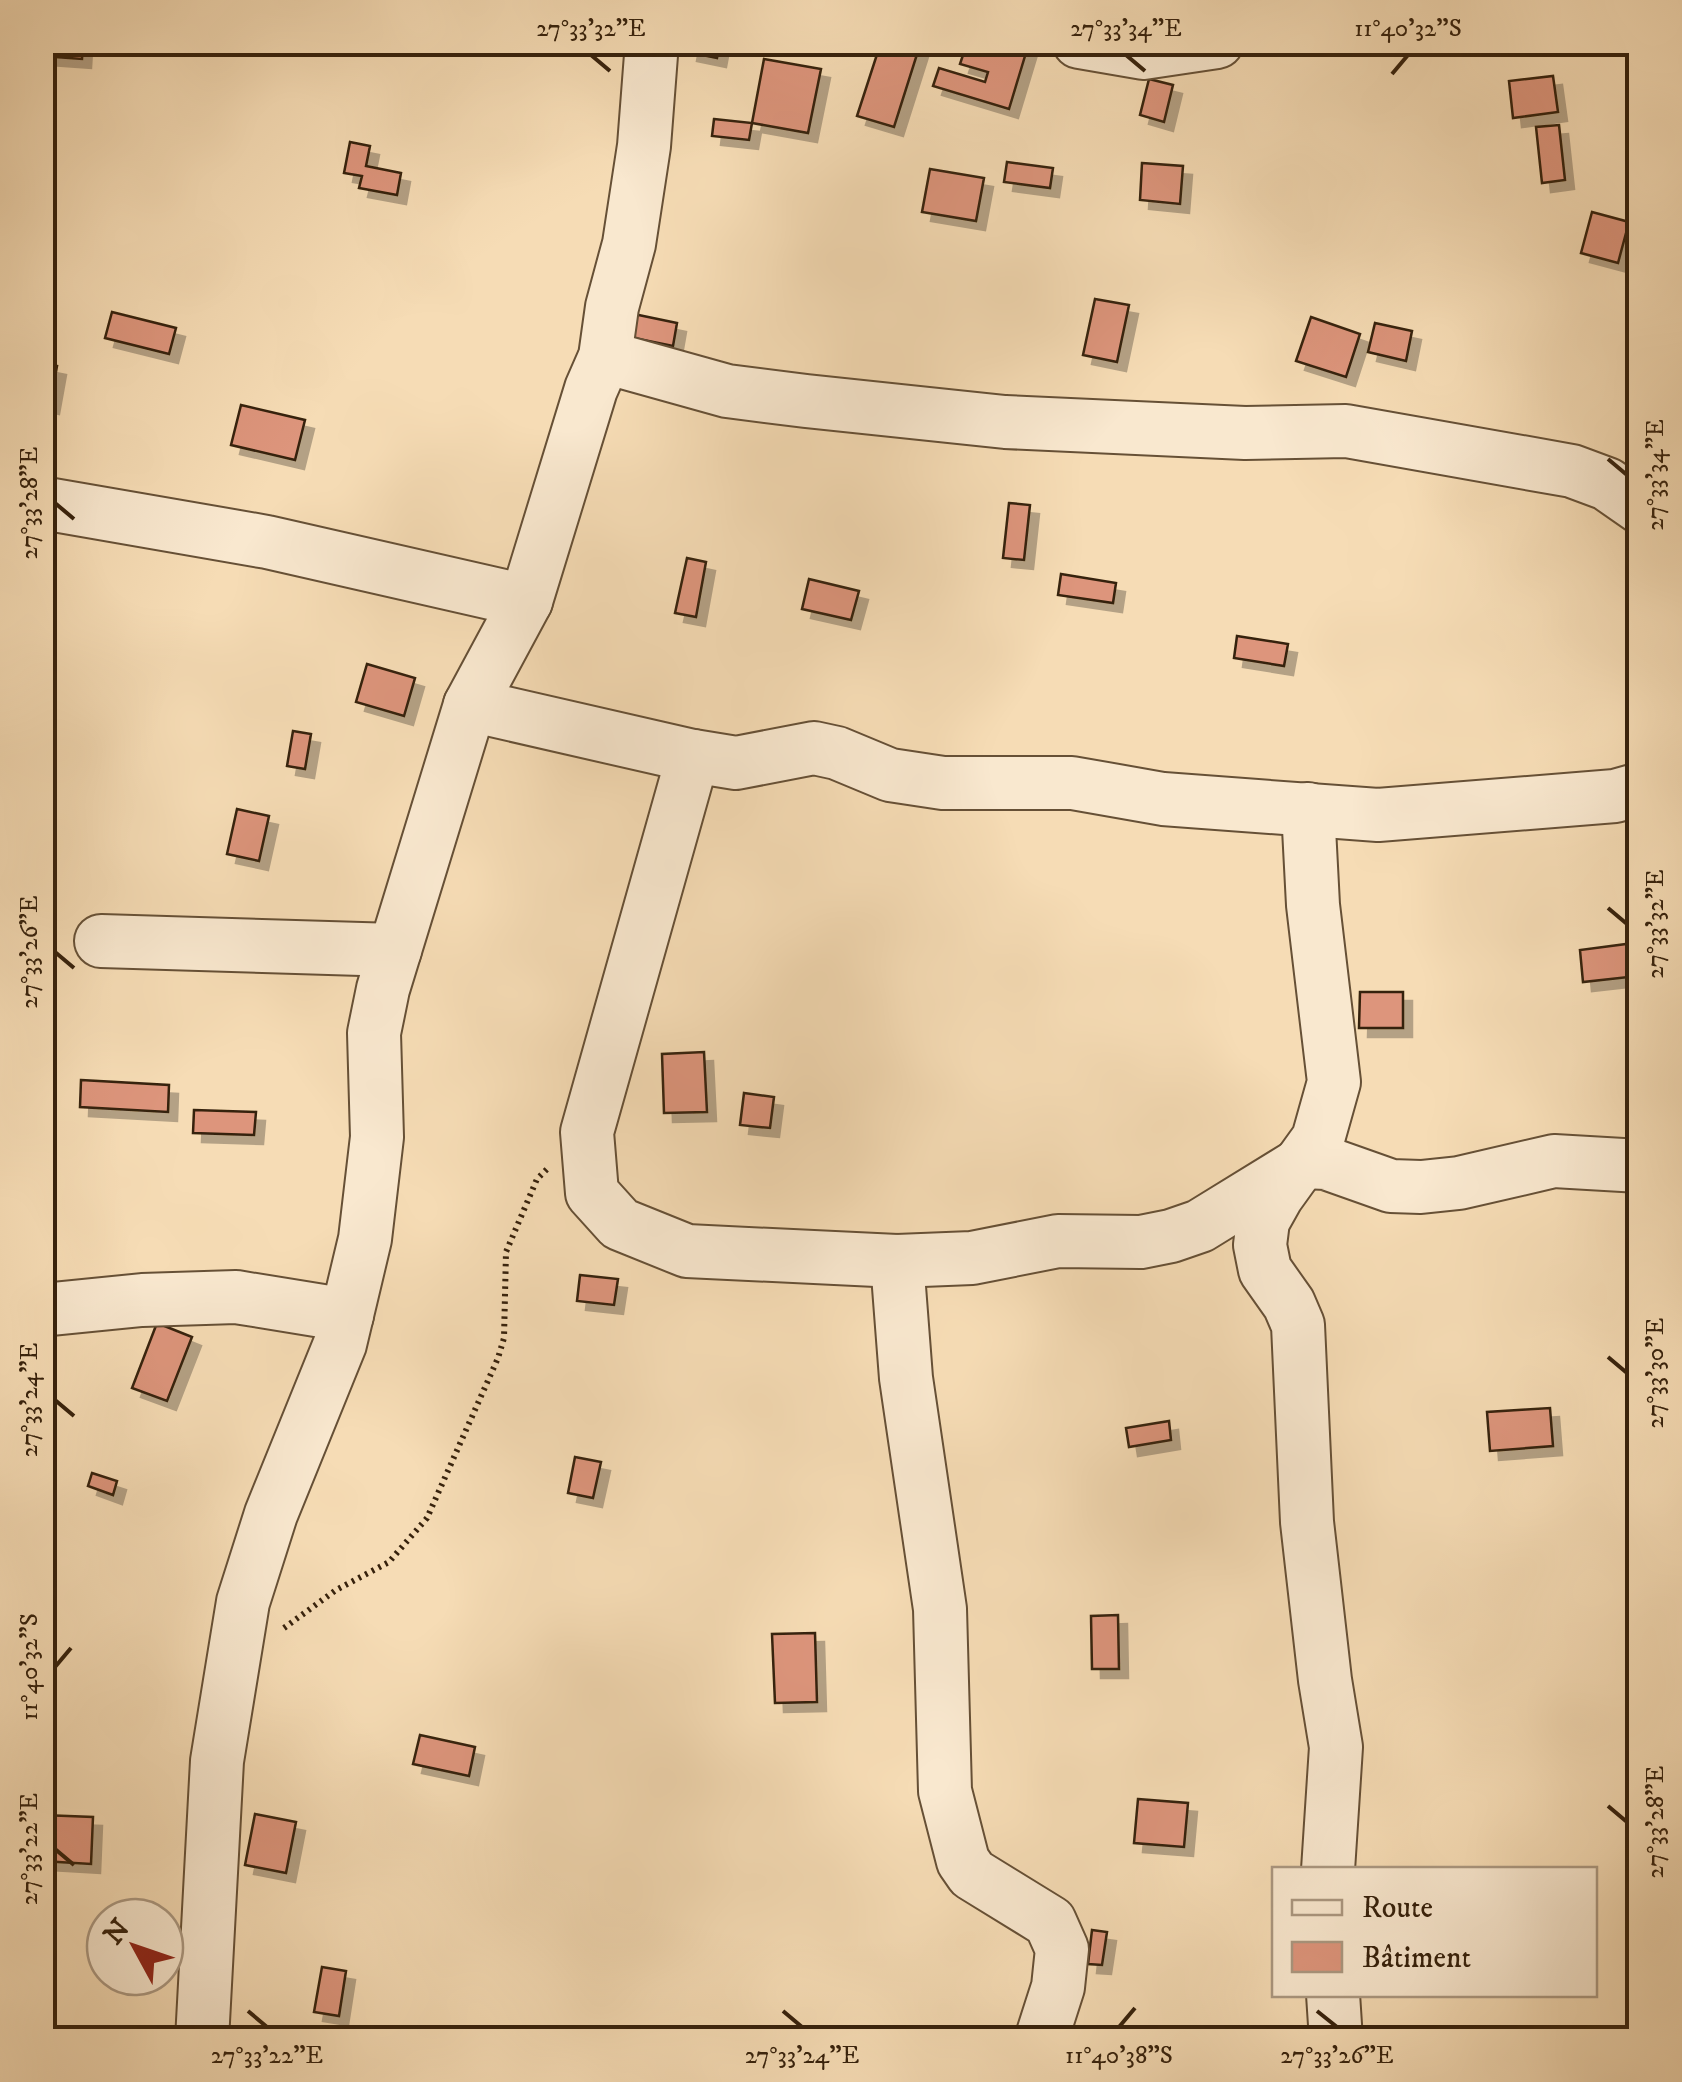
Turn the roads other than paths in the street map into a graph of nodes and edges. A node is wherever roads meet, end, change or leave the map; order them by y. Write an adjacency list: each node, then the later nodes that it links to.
1 (652, 42): 4 (street)
2 (1079, 42): 3 (street)
3 (1217, 42)
4 (605, 357): 6 (street); 7 (street)
5 (42, 502): 7 (street)
6 (1640, 507)
7 (526, 601): 8 (street)
8 (470, 705): 9 (street); 13 (street)
9 (694, 756): 11 (street); 16 (street)
10 (1640, 789): 11 (street)
11 (1308, 809): 14 (street)
12 (100, 942): 13 (street)
13 (395, 950): 18 (street)
14 (1304, 1162): 15 (street); 16 (street); 19 (street)
15 (1640, 1166)
16 (897, 1262): 22 (street)
17 (42, 1310): 18 (street)
18 (347, 1315): 21 (street)
19 (1328, 1867)
20 (1333, 1997): 23 (street)
21 (202, 2040)
22 (1041, 2040)
23 (1336, 2040)

